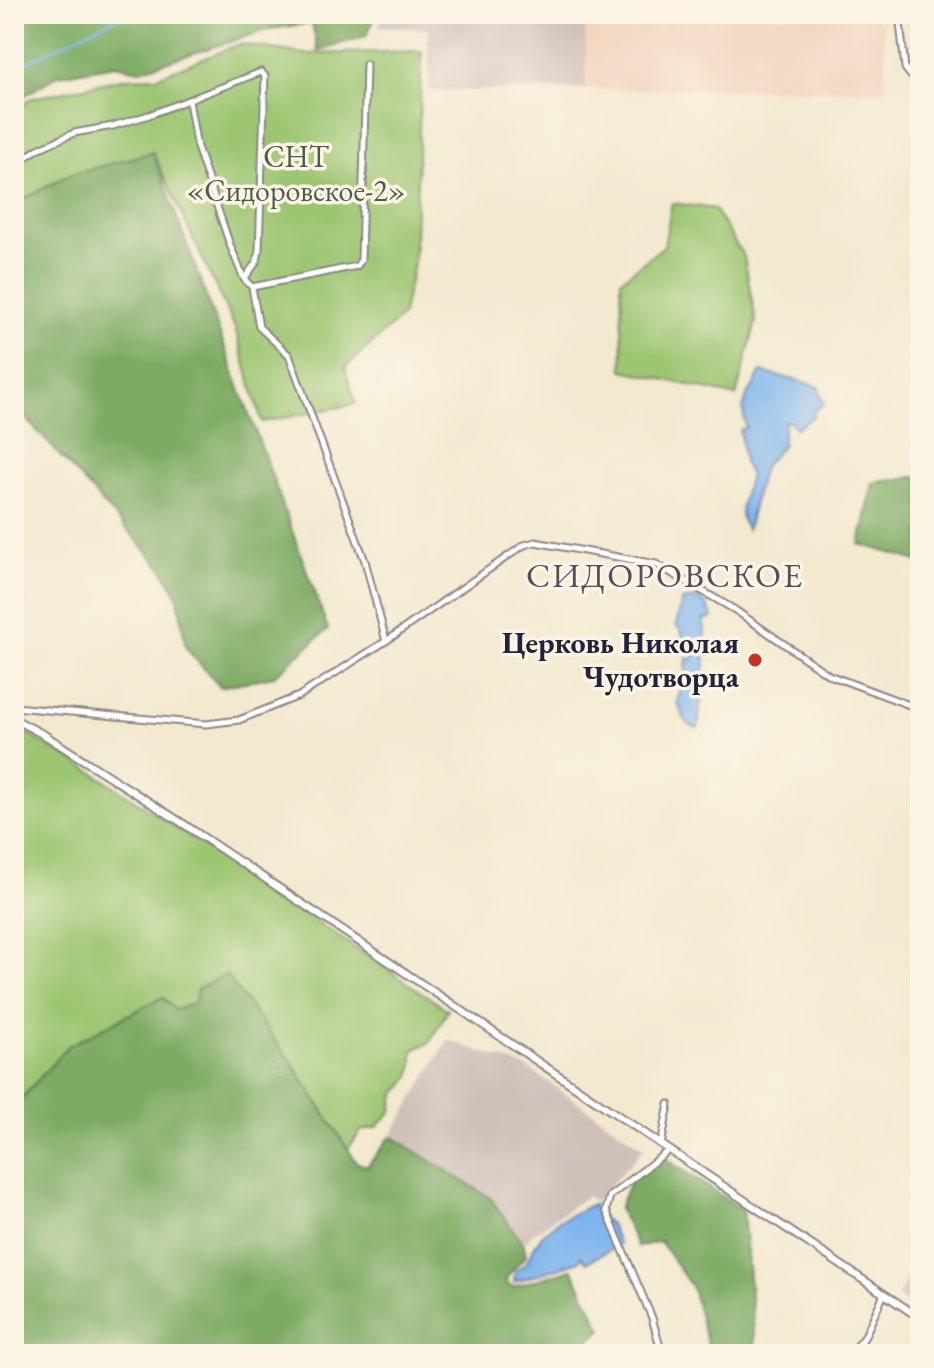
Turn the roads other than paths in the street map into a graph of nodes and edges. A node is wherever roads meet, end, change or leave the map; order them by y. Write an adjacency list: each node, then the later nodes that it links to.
1 (920, 17): 2 (street)
2 (899, 18): 4 (street)
3 (366, 64): 8 (street)
4 (920, 78)
5 (189, 101): 6 (street); 7 (street); 7 (street)
6 (14, 165)
7 (244, 279): 8 (street)
8 (252, 287): 9 (street)
9 (386, 641): 10 (street); 11 (street)
10 (14, 707)
11 (920, 709)
12 (14, 719): 14 (street)
13 (669, 1104): 14 (street)
14 (661, 1145): 15 (street)
15 (669, 1150): 16 (street); 18 (street)
16 (884, 1294): 17 (street); 19 (street)
17 (920, 1318)
18 (662, 1354)
19 (850, 1354)

